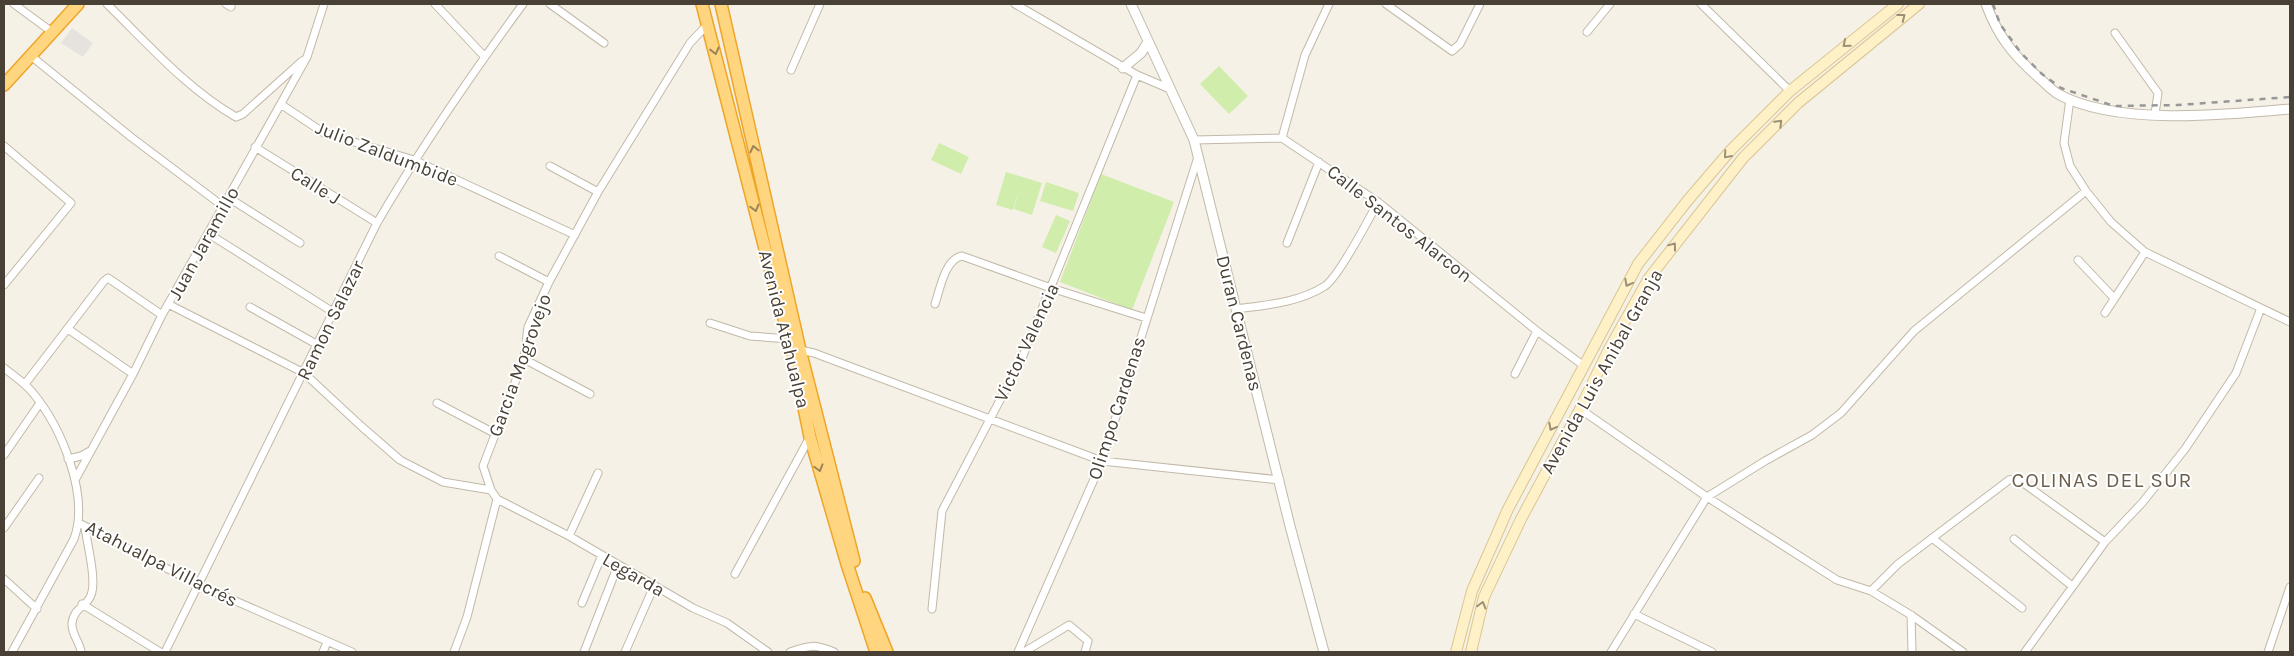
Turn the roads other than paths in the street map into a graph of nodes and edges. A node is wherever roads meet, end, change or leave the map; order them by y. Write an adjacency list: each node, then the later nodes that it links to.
1 (14, 4): 22 (street)
2 (78, 4): 22 (highway)
3 (107, 4): 29 (street)
4 (324, 4): 29 (street, Juan Jaramillo)
5 (435, 4): 28 (street)
6 (523, 4): 28 (street, Ramon Salazar)
7 (550, 4): 26 (street)
8 (702, 4): 21 (highway, Avenida Atahualpa)
9 (720, 4): 80 (highway, Avenida Atahualpa, one-way to 9)
10 (820, 4): 31 (street)
11 (1015, 4): 30 (street)
12 (1131, 4): 25 (street, Duran Cardenas)
13 (1329, 4): 40 (street)
14 (1386, 4): 15 (street)
15 (1480, 4)
16 (1610, 4): 23 (street)
17 (1701, 4): 35 (street)
18 (1898, 4): 35 (main road, Avenida Luis Anibal Granja, one-way to 35)
19 (1919, 4): 91 (main road, Avenida Luis Anibal Granja, one-way to 19)
20 (1986, 4): 36 (street)
21 (708, 24): 49 (street, Garcia Mogrovejo); 78 (highway, Avenida Atahualpa, one-way to 78)
22 (52, 32): 27 (highway)
23 (1587, 32)
24 (2115, 33): 39 (street)
25 (1148, 42): 30 (street); 34 (street, Duran Cardenas)
26 (604, 44)
27 (31, 56): 33 (highway); 52 (street)
28 (484, 56): 45 (street, Ramon Salazar)
29 (307, 57): 37 (street, Juan Jaramillo)
30 (1123, 68): 32 (street)
31 (791, 70)
32 (1137, 75): 34 (street); 63 (street, Victor Valencia)
33 (4, 85)
34 (1170, 89): 41 (street, Duran Cardenas)
35 (1790, 91): 82 (main road, Avenida Luis Anibal Granja, one-way to 82)
36 (2070, 99): 39 (street); 48 (street)
37 (282, 105): 43 (street, Juan Jaramillo); 45 (street, Julio Zaldumbide)
38 (2290, 109): 39 (street)
39 (2155, 114)
40 (1282, 138): 41 (street); 46 (street, Calle Santos Alarcon)
41 (1194, 140): 44 (street, Duran Cardenas)
42 (4, 146): 62 (street)
43 (255, 147): 50 (street, Juan Jaramillo); 53 (street, Calle J)
44 (1198, 157): 69 (street, Duran Cardenas); 73 (street, Olimpo Cardenas)
45 (414, 160): 53 (street, Ramon Salazar); 55 (street, Julio Zaldumbide)
46 (1320, 162): 51 (street, Calle Santos Alarcon); 57 (street)
47 (550, 166): 49 (street)
48 (2086, 191): 58 (street); 104 (street)
49 (598, 192): 55 (street, Garcia Mogrovejo)
50 (229, 198): 52 (street, Juan Jaramillo); 56 (street)
51 (1378, 202): 69 (street); 77 (street, Calle Santos Alarcon)
52 (224, 207): 54 (street, Juan Jaramillo)
53 (377, 223): 70 (street, Ramon Salazar)
54 (208, 234): 65 (street, Juan Jaramillo); 70 (street)
55 (575, 235): 61 (street, Garcia Mogrovejo)
56 (300, 243)
57 (1287, 243)
58 (2145, 252): 64 (street); 68 (street)
59 (499, 256): 61 (street)
60 (2078, 260): 64 (street)
61 (549, 282): 81 (street, Garcia Mogrovejo)
62 (4, 285)
63 (1051, 288): 66 (street); 73 (street); 92 (street, Victor Valencia)
64 (2114, 298): 71 (street)
65 (168, 304): 72 (street, Juan Jaramillo); 84 (street)
66 (934, 304)
67 (250, 306): 79 (street)
68 (2261, 308): 74 (street); 111 (street)
69 (1236, 309): 102 (street, Duran Cardenas)
70 (333, 312): 79 (street, Ramon Salazar)
71 (2105, 313)
72 (162, 315): 76 (street); 85 (street, Juan Jaramillo)
73 (1146, 318): 98 (street, Olimpo Cardenas)
74 (2290, 322)
75 (710, 323): 78 (street)
76 (68, 329): 85 (street); 87 (street)
77 (1537, 332): 82 (street, Calle Santos Alarcon); 86 (street)
78 (790, 339): 94 (highway, Avenida Atahualpa)
79 (318, 345): 84 (street, Ramon Salazar)
80 (800, 350): 92 (street); 143 (highway, Avenida Atahualpa)
81 (524, 359): 88 (street); 93 (street, Garcia Mogrovejo)
82 (1584, 366): 148 (main road, Avenida Luis Anibal Granja, one-way to 148)
83 (4, 368): 87 (street, Atahualpa Villacrés)
84 (304, 373): 103 (street); 116 (street, Ramon Salazar)
85 (133, 374): 95 (street, Juan Jaramillo)
86 (1515, 374)
87 (25, 384): 90 (street, Atahualpa Villacrés)
88 (590, 394)
89 (437, 402): 93 (street)
90 (40, 403): 96 (street); 97 (street, Atahualpa Villacrés)
91 (1580, 409): 104 (street); 149 (main road, Avenida Luis Anibal Granja, one-way to 91)
92 (991, 419): 98 (street); 126 (street, Victor Valencia)
93 (494, 433): 103 (street, Garcia Mogrovejo)
94 (810, 437): 114 (street); 142 (highway, Avenida Atahualpa, one-way to 142)
95 (90, 451): 97 (street); 101 (street, Juan Jaramillo)
96 (4, 455)
97 (68, 459): 101 (street, Atahualpa Villacrés)
98 (1102, 461): 102 (street); 144 (street, Olimpo Cardenas)
99 (598, 473): 108 (street)
100 (39, 478): 107 (street)
101 (75, 480): 106 (street, Atahualpa Villacrés)
102 (1280, 480): 147 (street, Duran Cardenas)
103 (491, 490): 105 (street, Garcia Mogrovejo)
104 (1707, 497): 120 (street); 127 (street)
105 (497, 499): 108 (street, Legarda); 136 (street)
106 (82, 525): 116 (street, Atahualpa Villacrés); 123 (street); 125 (street)
107 (4, 528)
108 (570, 536): 112 (street, Legarda)
109 (1932, 538): 111 (street); 120 (street); 124 (street)
110 (2014, 539): 118 (street)
111 (2105, 542): 118 (street)
112 (602, 555): 113 (street, Legarda); 121 (street)
113 (618, 566): 117 (street, Legarda); 137 (street)
114 (735, 574)
115 (4, 579): 125 (street)
116 (199, 585): 129 (street, Atahualpa Villacrés); 133 (street, Ramon Salazar)
117 (654, 586): 138 (street); 139 (street, Legarda)
118 (2072, 586): 154 (street)
119 (2290, 587): 122 (street)
120 (1871, 591): 128 (street)
121 (582, 602)
122 (2287, 603): 155 (street)
123 (82, 604): 131 (street); 132 (street)
124 (2022, 608)
125 (37, 609): 130 (street)
126 (932, 609)
127 (1634, 614): 150 (street); 151 (street)
128 (1911, 615): 152 (street); 153 (street)
129 (327, 642): 134 (street); 135 (street, Atahualpa Villacrés)
130 (12, 652)
131 (80, 652)
132 (160, 652)
133 (165, 652)
134 (323, 652)
135 (352, 652)
136 (454, 652)
137 (584, 652)
138 (625, 652)
139 (768, 652)
140 (790, 652): 141 (street)
141 (834, 652)
142 (876, 652)
143 (886, 652)
144 (1018, 652)
145 (1024, 652): 146 (street)
146 (1086, 652)
147 (1324, 652)
148 (1456, 652)
149 (1471, 652)
150 (1611, 652)
151 (1712, 652)
152 (1912, 652)
153 (1963, 652)
154 (2025, 652)
155 (2268, 652)

